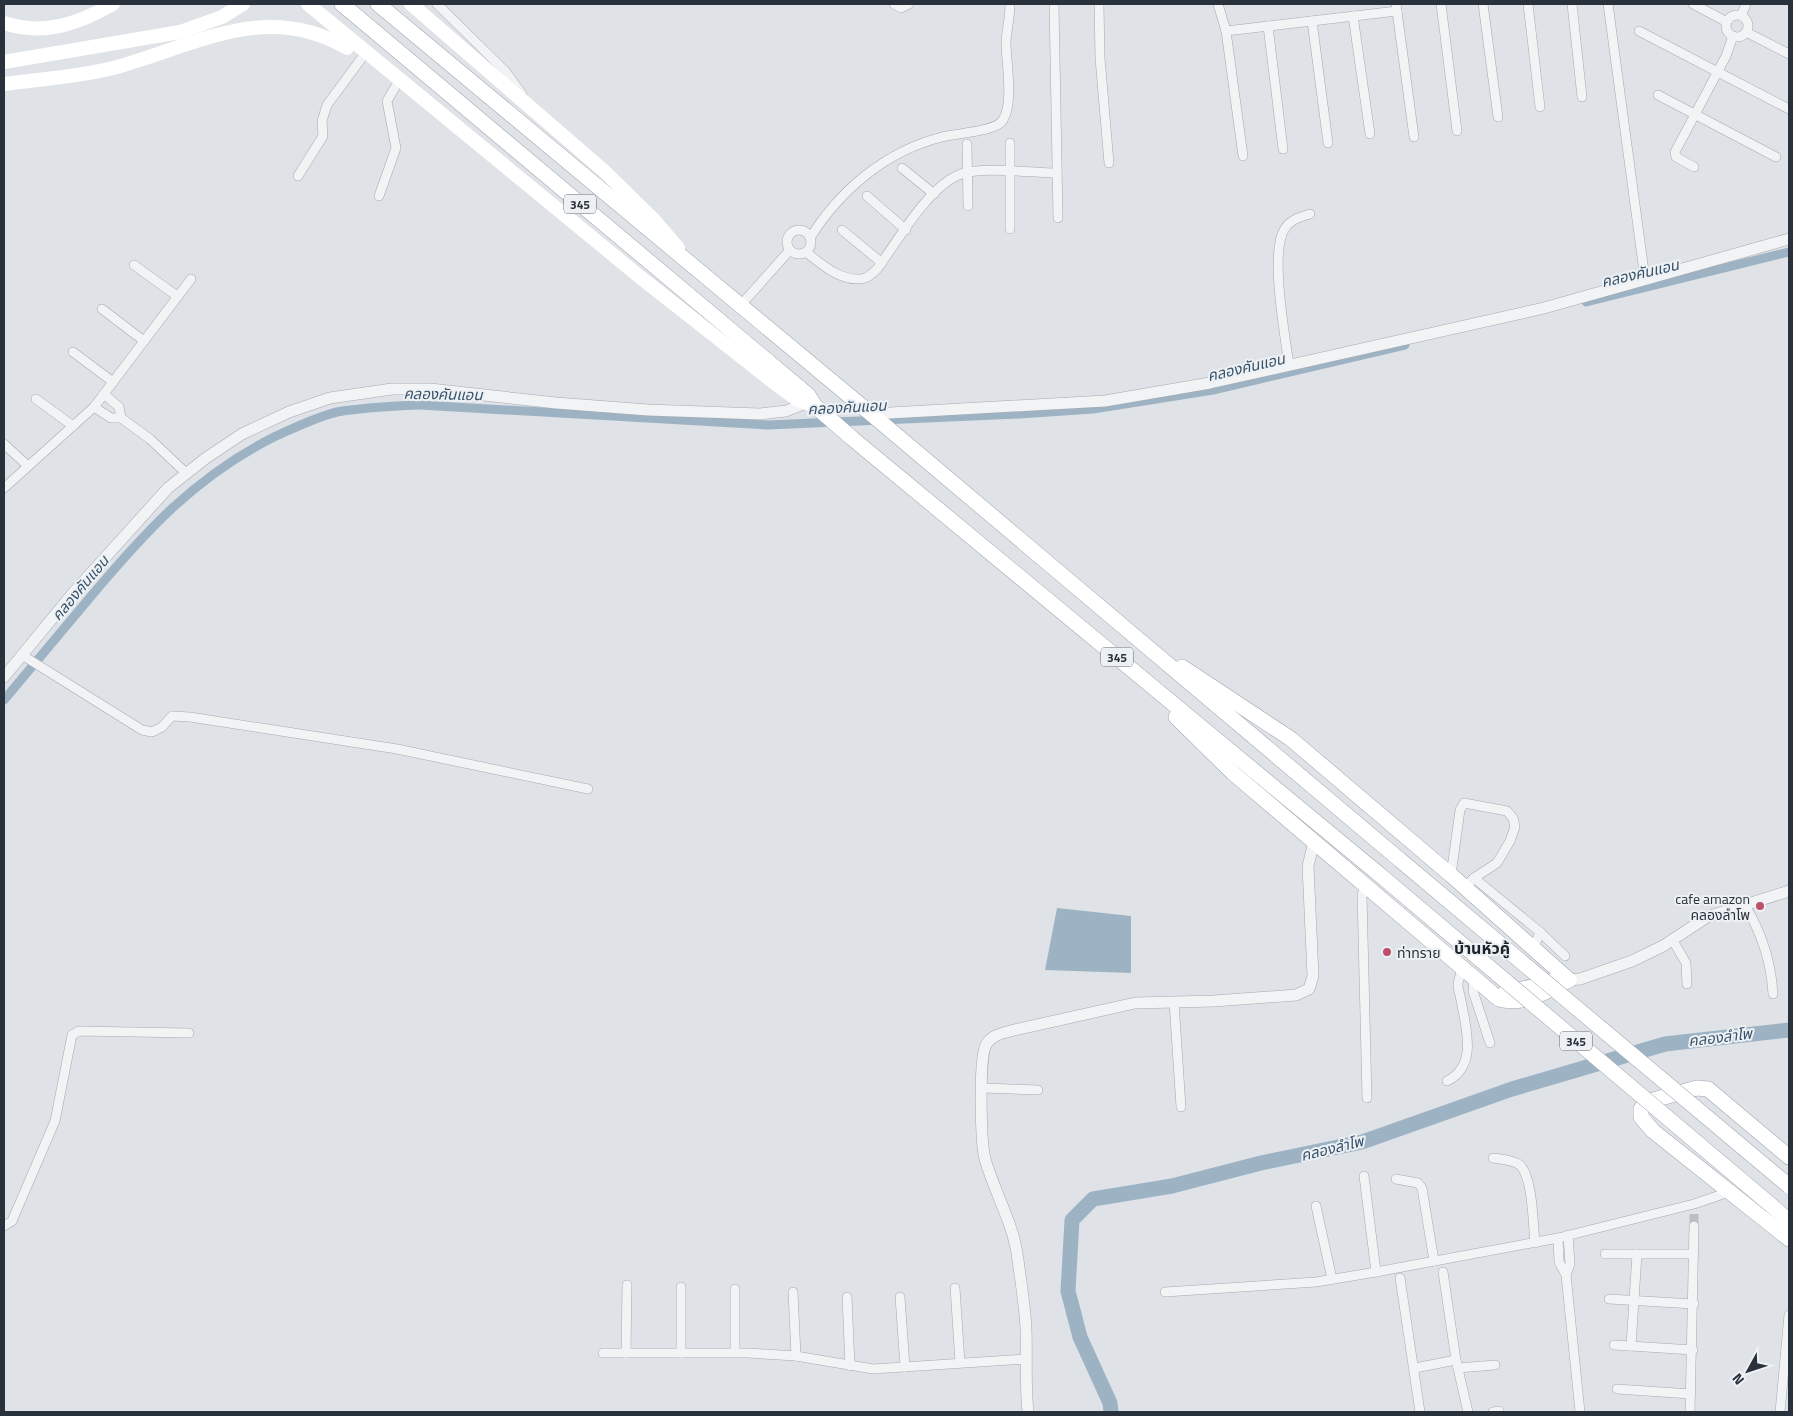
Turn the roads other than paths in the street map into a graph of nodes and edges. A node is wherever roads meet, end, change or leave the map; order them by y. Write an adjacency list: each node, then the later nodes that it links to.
1 (113, 4): 27 (main road)
2 (243, 4): 36 (main road)
3 (302, 4): 30 (main road)
4 (308, 4): 30 (main road, 345)
5 (342, 4): 91 (main road, 345)
6 (378, 4): 79 (main road, 345)
7 (413, 4): 44 (main road, 345)
8 (437, 4): 44 (street)
9 (894, 4): 10 (street)
10 (909, 4)
11 (1010, 4): 73 (street)
12 (1054, 4): 62 (street)
13 (1099, 4): 56 (street)
14 (1218, 4): 29 (street)
15 (1441, 4): 47 (street)
16 (1483, 4): 46 (street)
17 (1528, 4): 42 (street)
18 (1572, 4): 41 (street)
19 (1608, 4): 81 (street)
20 (1693, 4): 26 (street)
21 (1746, 4): 24 (street)
22 (1396, 8): 23 (street); 49 (street)
23 (1353, 16): 25 (street); 48 (street)
24 (1741, 16): 26 (street); 32 (street)
25 (1312, 21): 28 (street); 51 (street)
26 (1727, 22): 33 (street)
27 (4, 23)
28 (1268, 26): 29 (street); 53 (street)
29 (1226, 31): 54 (street)
30 (340, 32): 59 (main road, 345)
31 (1639, 32): 37 (street)
32 (1746, 32): 33 (street); 34 (street)
33 (1733, 36): 37 (street)
34 (1789, 54)
35 (361, 59): 38 (main road); 39 (main road); 63 (street)
36 (4, 62)
37 (1718, 72): 43 (street); 45 (street)
38 (4, 84)
39 (397, 84): 59 (main road); 65 (street)
40 (1658, 94): 45 (street)
41 (1582, 97)
42 (1540, 107)
43 (1789, 109)
44 (534, 110): 79 (main road, 345)
45 (1696, 114): 55 (street); 57 (street)
46 (1498, 117)
47 (1457, 131)
48 (1370, 134)
49 (1414, 137)
50 (1010, 143): 60 (street)
51 (1328, 143)
52 (966, 144): 61 (street)
53 (1283, 149)
54 (1243, 156)
55 (1776, 157)
56 (1109, 163)
57 (1694, 167)
58 (902, 168): 64 (street)
59 (511, 172): 91 (main road, 345)
60 (1010, 172): 61 (street); 62 (street); 72 (street)
61 (967, 173): 64 (street); 67 (street)
62 (1057, 173): 69 (street)
63 (298, 176)
64 (934, 194): 71 (street)
65 (379, 196)
66 (867, 196): 71 (street)
67 (968, 206)
68 (1310, 214): 87 (street)
69 (1058, 218)
70 (842, 230): 77 (street)
71 (906, 230): 77 (street)
72 (1010, 230)
73 (810, 238): 75 (street); 76 (street)
74 (1789, 239): 81 (street)
75 (790, 250): 76 (street); 83 (street)
76 (806, 252): 77 (street)
77 (882, 262)
78 (134, 266): 82 (street)
79 (696, 269): 83 (main road, 345)
80 (191, 279): 82 (street)
81 (1645, 279): 87 (street)
82 (177, 296): 85 (street)
83 (740, 306): 93 (main road, 345)
84 (102, 309): 85 (street)
85 (144, 341): 88 (street)
86 (73, 352): 88 (street)
87 (1289, 365): 93 (street)
88 (113, 382): 89 (street)
89 (104, 394): 92 (street); 94 (street)
90 (36, 399): 95 (street)
91 (814, 406): 98 (street); 100 (main road, 345)
92 (94, 407): 94 (street); 95 (street)
93 (874, 416): 101 (main road, 345)
94 (121, 418): 98 (street)
95 (73, 426): 97 (street)
96 (4, 444): 97 (street)
97 (28, 466): 99 (street)
98 (186, 473): 102 (street)
99 (4, 488)
100 (1108, 649): 106 (main road, 345); 108 (main road)
101 (1148, 649): 104 (main road); 105 (main road, 345)
102 (22, 655): 103 (street); 107 (street)
103 (4, 677)
104 (1304, 750): 105 (main road); 110 (main road)
105 (1294, 770): 135 (main road, 345, bridge)
106 (1260, 776): 108 (main road); 140 (main road, 345, bridge)
107 (588, 789)
108 (1251, 789): 109 (main road)
109 (1314, 842): 112 (main road); 123 (street)
110 (1451, 875): 111 (main road); 111 (street)
111 (1470, 883): 115 (street); 117 (main road)
112 (1366, 888): 119 (main road); 129 (street)
113 (1789, 891): 114 (street)
114 (1744, 904): 116 (street); 122 (street)
115 (1540, 932): 117 (street); 118 (street)
116 (1672, 940): 120 (street); 121 (street)
117 (1534, 948): 120 (main road)
118 (1565, 956)
119 (1473, 978): 120 (main road); 125 (street); 126 (street)
120 (1568, 980)
121 (1686, 984)
122 (1773, 994)
123 (1174, 1002): 127 (street); 130 (street)
124 (189, 1033): 141 (street)
125 (1490, 1043)
126 (1447, 1081)
127 (982, 1088): 128 (street); 176 (street)
128 (1038, 1090)
129 (1367, 1098)
130 (1181, 1107)
131 (1789, 1157): 136 (main road)
132 (1493, 1158): 146 (street)
133 (1364, 1176): 151 (street)
134 (1396, 1179): 150 (street)
135 (1789, 1186)
136 (1728, 1192): 137 (street); 145 (main road)
137 (1694, 1204): 139 (street); 143 (street)
138 (1316, 1206): 155 (street)
139 (1694, 1214)
140 (1789, 1220)
141 (4, 1226)
142 (1694, 1226): 149 (street)
143 (1568, 1235): 144 (street); 153 (street)
144 (1558, 1238): 146 (street); 153 (street)
145 (1789, 1240)
146 (1535, 1243): 150 (street)
147 (1605, 1254): 148 (street)
148 (1637, 1254): 149 (street); 165 (street)
149 (1694, 1254): 166 (street)
150 (1434, 1261): 151 (street)
151 (1376, 1272): 155 (street)
152 (1443, 1272): 178 (street)
153 (1566, 1275): 188 (street)
154 (1400, 1278): 182 (street)
155 (1332, 1279): 161 (street)
156 (628, 1285): 173 (street)
157 (681, 1287): 174 (street)
158 (955, 1288): 177 (street)
159 (735, 1289): 171 (street)
160 (793, 1292): 175 (street)
161 (1165, 1292)
162 (847, 1297): 180 (street)
163 (900, 1297): 181 (street)
164 (1609, 1299): 165 (street)
165 (1634, 1301): 166 (street); 169 (street)
166 (1694, 1304): 170 (street)
167 (1789, 1315): 190 (street)
168 (1614, 1345): 169 (street)
169 (1631, 1346): 170 (street)
170 (1693, 1350): 184 (street)
171 (735, 1352): 174 (street); 175 (street)
172 (603, 1353): 173 (street)
173 (626, 1353): 174 (street)
174 (681, 1353)
175 (796, 1356): 180 (street)
176 (1026, 1359): 177 (street); 185 (street)
177 (960, 1362): 181 (street)
178 (1457, 1364): 179 (street); 182 (street); 187 (street)
179 (1495, 1365)
180 (850, 1366): 181 (street)
181 (905, 1367)
182 (1414, 1368): 186 (street)
183 (1617, 1389): 184 (street)
184 (1691, 1394): 189 (street)
185 (1028, 1412)
186 (1420, 1412)
187 (1468, 1412)
188 (1580, 1412)
189 (1690, 1412)
190 (1780, 1412)

